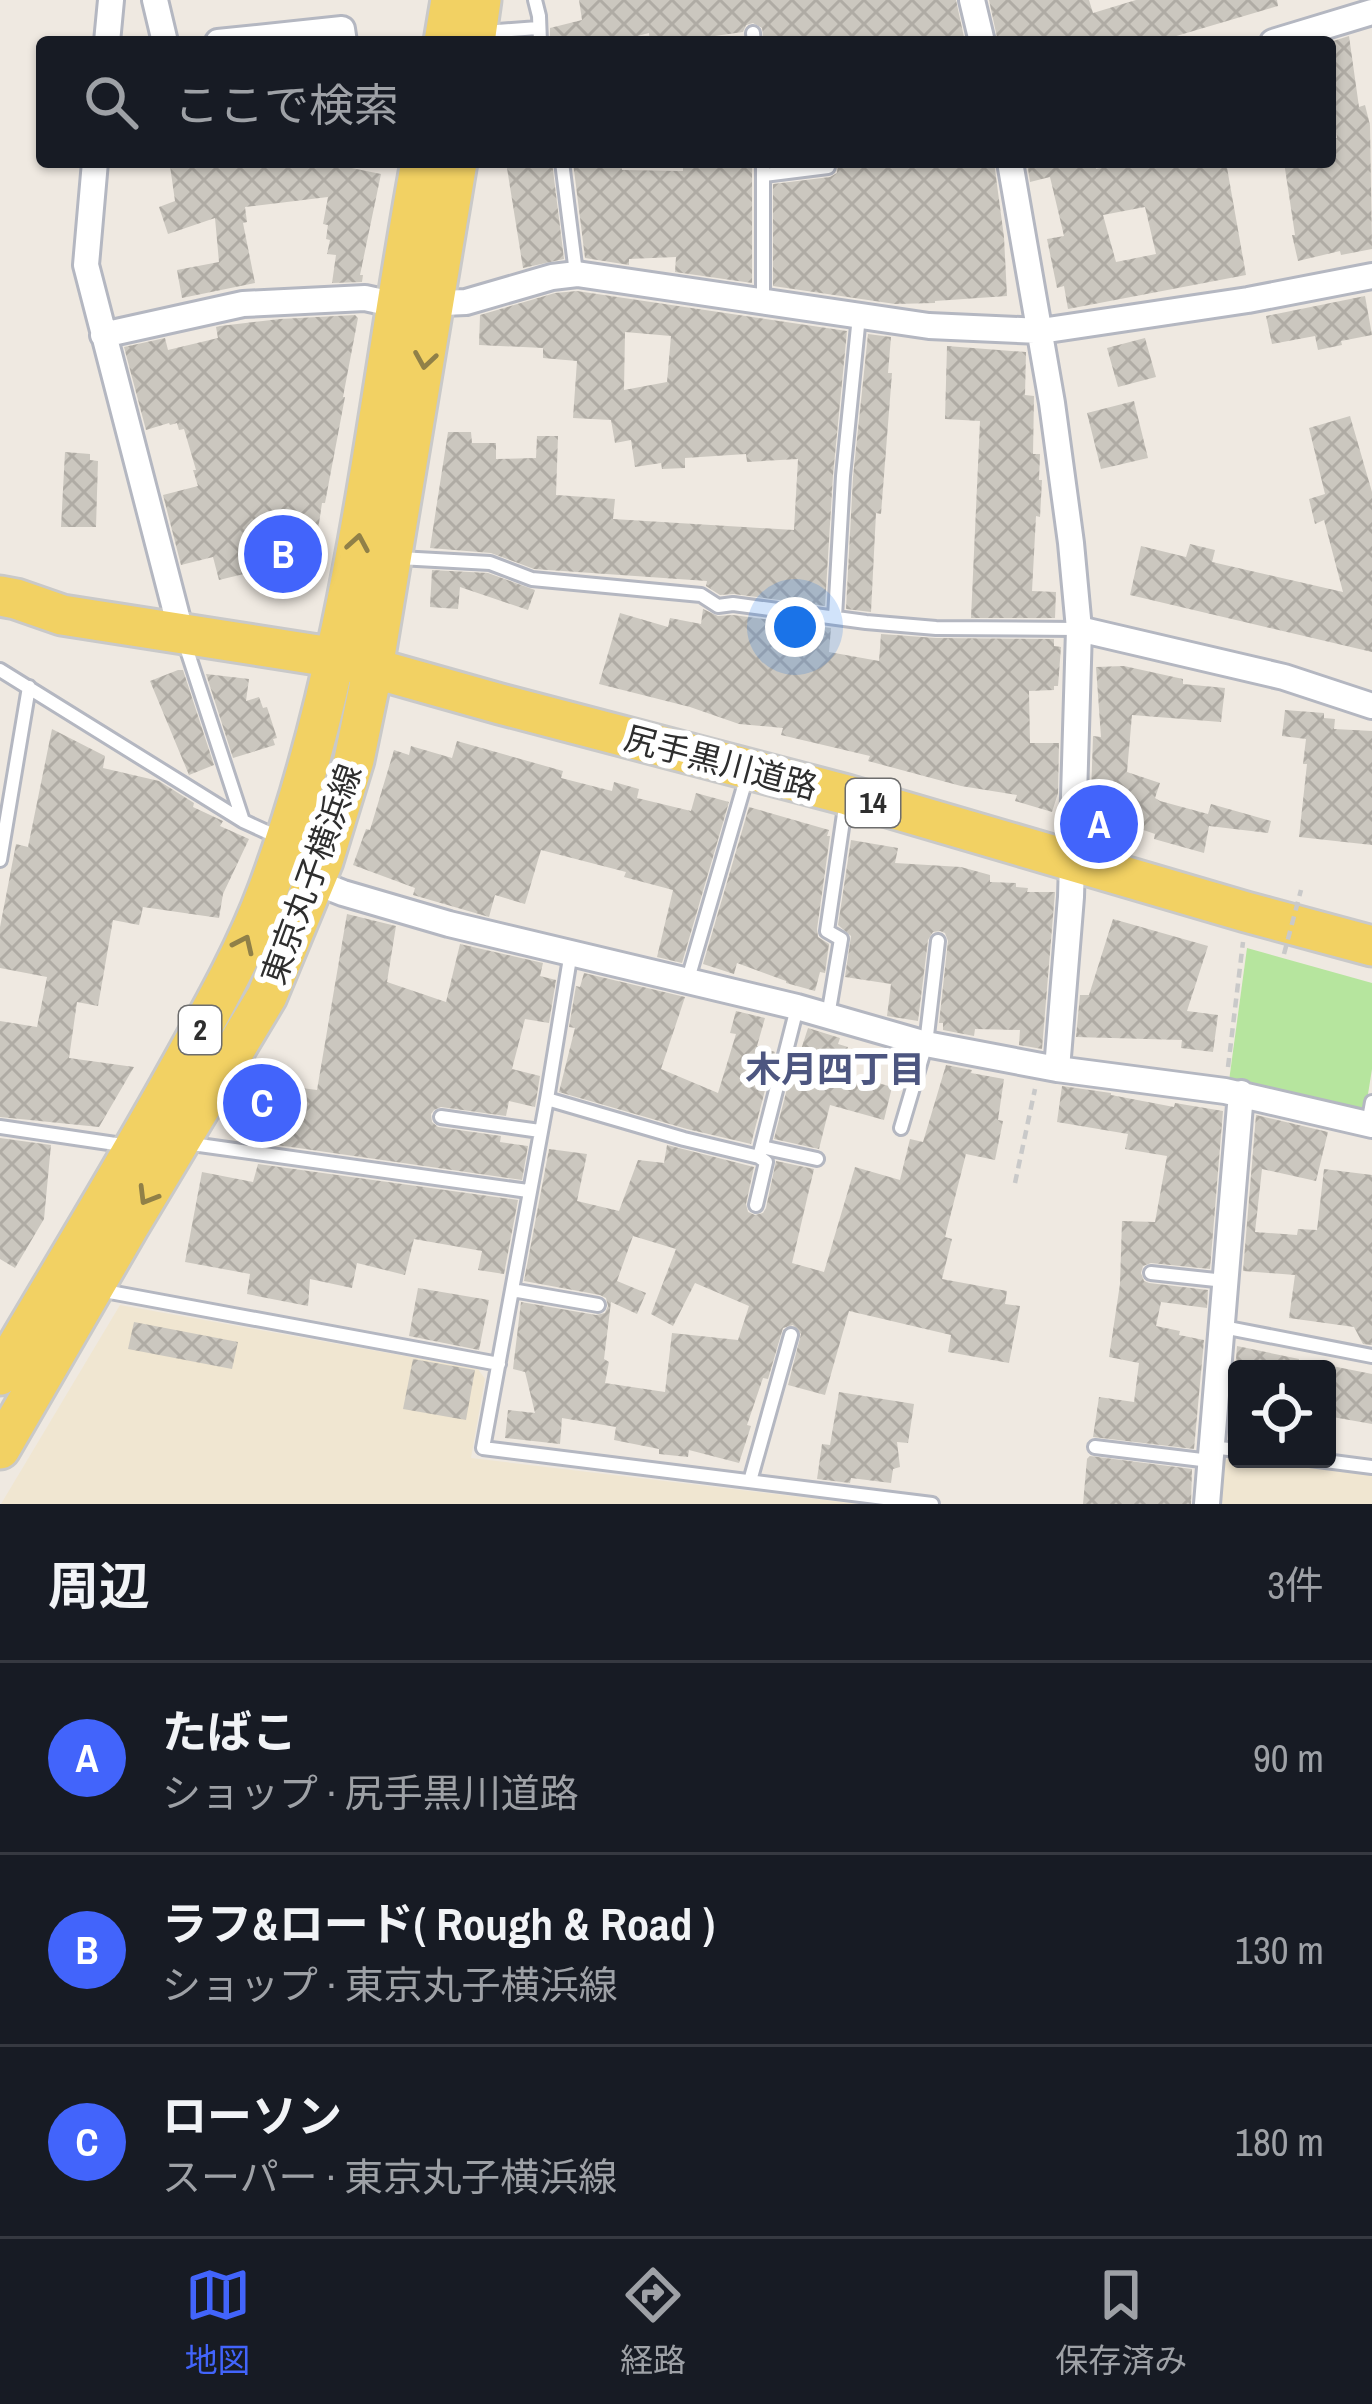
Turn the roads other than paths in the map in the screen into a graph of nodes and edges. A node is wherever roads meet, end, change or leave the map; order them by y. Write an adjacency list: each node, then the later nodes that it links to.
1 (111, 0): 10 (street)
2 (155, 0): 11 (street)
3 (451, 0): 8 (main road)
4 (535, 0): 9 (lane)
5 (972, 0): 14 (street)
6 (1370, 0): 7 (street)
7 (1372, 13): 15 (street)
8 (469, 29): 9 (lane)
9 (539, 35)
10 (108, 36)
11 (164, 36)
12 (275, 36): 13 (street)
13 (343, 36)
14 (981, 36)
15 (1293, 36)
16 (94, 168): 28 (street)
17 (421, 168): 25 (main road, 東京丸子横浜線 / 2)
18 (455, 168): 25 (main road, 東京丸子横浜線 / 2)
19 (563, 168): 22 (lane)
20 (764, 168): 24 (lane)
21 (1011, 168): 27 (street)
22 (577, 274): 24 (street); 25 (street)
23 (1372, 276): 27 (street)
24 (763, 302): 26 (street)
25 (416, 304): 28 (street); 29 (main road, 東京丸子横浜線 / 2, one-way to 29); 36 (main road, 東京丸子横浜線 / 2, one-way to 25)
26 (859, 316): 27 (street); 32 (lane)
27 (1041, 331): 34 (street)
28 (103, 335): 35 (street)
29 (392, 557): 32 (lane); 36 (main road, 東京丸子横浜線 / 2)
30 (0, 596): 31 (main road, 尻手黒川道路 / 14)
31 (62, 615): 33 (main road, 尻手黒川道路 / 14); 35 (main road, 尻手黒川道路 / 14)
32 (835, 617): 34 (lane)
33 (0, 619)
34 (1079, 629): 39 (street); 45 (street)
35 (181, 632): 36 (main road, 尻手黒川道路 / 14); 42 (lane)
36 (355, 663): 40 (main road, 尻手黒川道路 / 14); 43 (main road, 東京丸子横浜線 / 2); 46 (main road, 東京丸子横浜線 / 2)
37 (0, 670): 38 (lane)
38 (28, 687): 42 (lane); 44 (lane)
39 (1372, 706)
40 (749, 769): 41 (main road, 尻手黒川道路 / 14); 50 (lane)
41 (847, 795): 45 (main road, 尻手黒川道路 / 14); 52 (lane)
42 (243, 821): 43 (lane)
43 (285, 840): 63 (main road, 東京丸子横浜線 / 2, one-way to 43)
44 (0, 860)
45 (1073, 860): 48 (main road, 尻手黒川道路 / 14); 54 (street)
46 (314, 882): 49 (street); 62 (main road, 東京丸子横浜線 / 2)
47 (938, 941): 53 (lane)
48 (1372, 946)
49 (571, 951): 50 (street); 56 (lane)
50 (688, 979): 51 (street)
51 (797, 1006): 52 (street); 64 (lane)
52 (828, 1016): 53 (street)
53 (926, 1044): 54 (street); 60 (lane)
54 (1049, 1068): 55 (street)
55 (1233, 1092): 58 (street); 69 (street)
56 (547, 1099): 61 (lane); 64 (lane)
57 (441, 1117): 61 (lane)
58 (1371, 1117)
59 (0, 1127): 63 (lane)
60 (901, 1128)
61 (540, 1131): 66 (lane)
62 (179, 1142): 66 (lane); 70 (main road, 東京丸子横浜線 / 2, one-way to 70)
63 (135, 1147): 77 (main road, 東京丸子横浜線 / 2)
64 (760, 1152): 65 (lane); 67 (lane)
65 (817, 1159)
66 (528, 1192): 71 (lane)
67 (756, 1204)
68 (1151, 1274): 69 (lane)
69 (1225, 1281): 73 (street)
70 (94, 1289): 76 (lane); 79 (main road, 東京丸子横浜線 / 2)
71 (512, 1289): 72 (lane); 76 (lane)
72 (598, 1305)
73 (1222, 1327): 75 (lane); 80 (street)
74 (790, 1335): 83 (lane)
75 (1372, 1356)
76 (499, 1364): 83 (lane)
77 (0, 1375)
78 (1095, 1448): 80 (lane)
79 (0, 1449)
80 (1220, 1453): 85 (street)
81 (1336, 1462): 82 (lane)
82 (1372, 1467)
83 (750, 1481): 84 (lane)
84 (932, 1504)
85 (1207, 1504)

